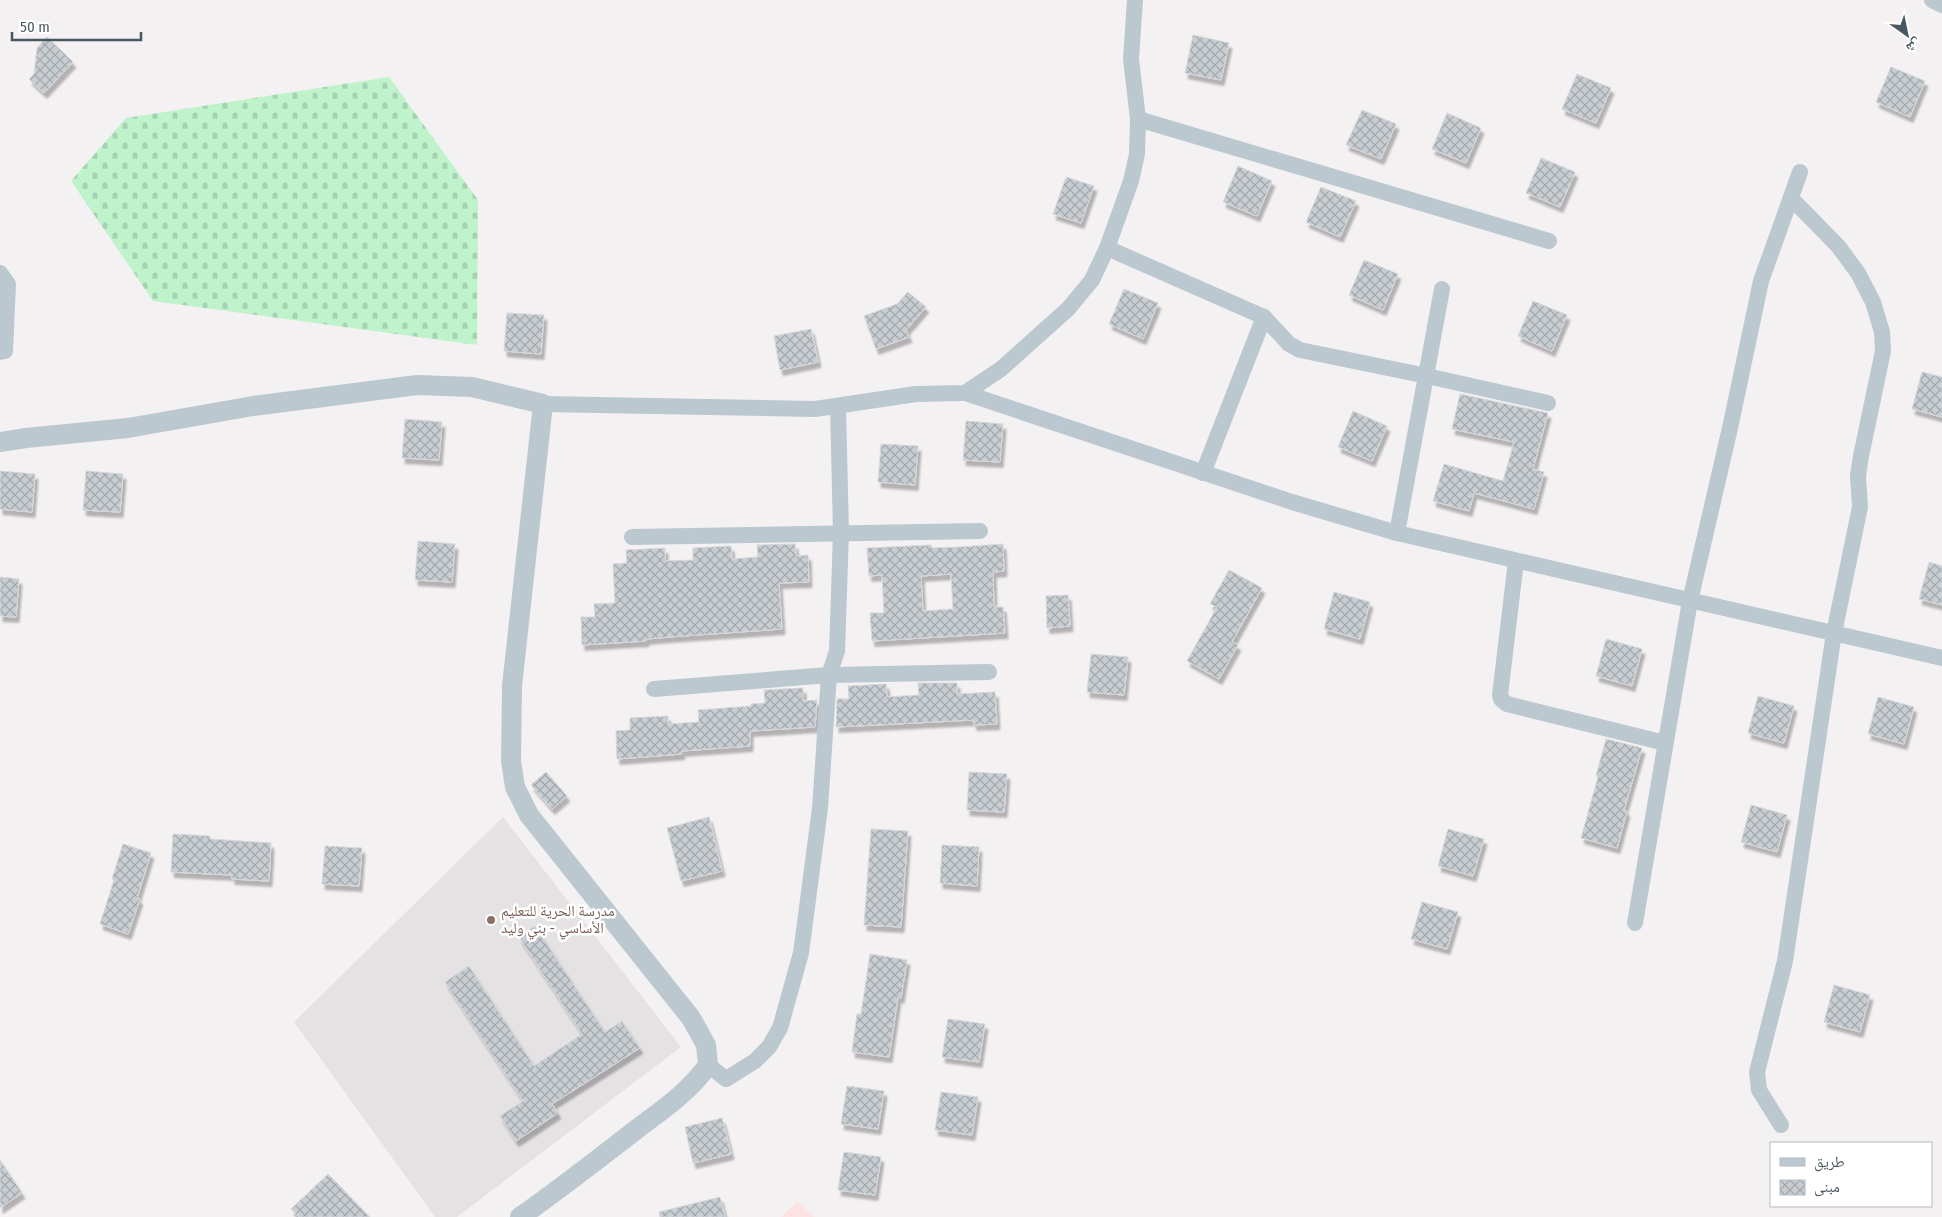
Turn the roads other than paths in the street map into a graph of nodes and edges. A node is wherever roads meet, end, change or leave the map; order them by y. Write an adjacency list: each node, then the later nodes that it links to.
1 (1135, 0): 4 (street)
2 (1932, 0): 3 (street)
3 (1942, 5)
4 (1138, 119): 7 (street); 8 (street)
5 (1800, 172): 6 (street)
6 (1791, 198): 25 (street); 26 (street)
7 (1549, 241)
8 (1107, 248): 11 (street); 14 (street)
9 (0, 273): 12 (street)
10 (1442, 289): 13 (street)
11 (1264, 317): 13 (street); 19 (street)
12 (0, 352)
13 (1427, 376): 15 (street); 22 (street)
14 (965, 394): 17 (street); 19 (street)
15 (1548, 403)
16 (543, 404): 17 (street); 18 (street); 33 (street)
17 (838, 406): 21 (street)
18 (0, 442)
19 (1203, 473): 22 (street)
20 (980, 531): 21 (street)
21 (841, 533): 23 (street); 29 (street)
22 (1397, 533): 24 (street)
23 (632, 537)
24 (1516, 560): 25 (street); 31 (street)
25 (1690, 601): 26 (street); 31 (street)
26 (1834, 633): 27 (street); 34 (street)
27 (1942, 658)
28 (989, 672): 29 (street)
29 (829, 675): 30 (street); 33 (street)
30 (654, 689)
31 (1665, 743): 32 (street)
32 (1636, 923)
33 (708, 1065): 35 (street)
34 (1781, 1125)
35 (520, 1217)

